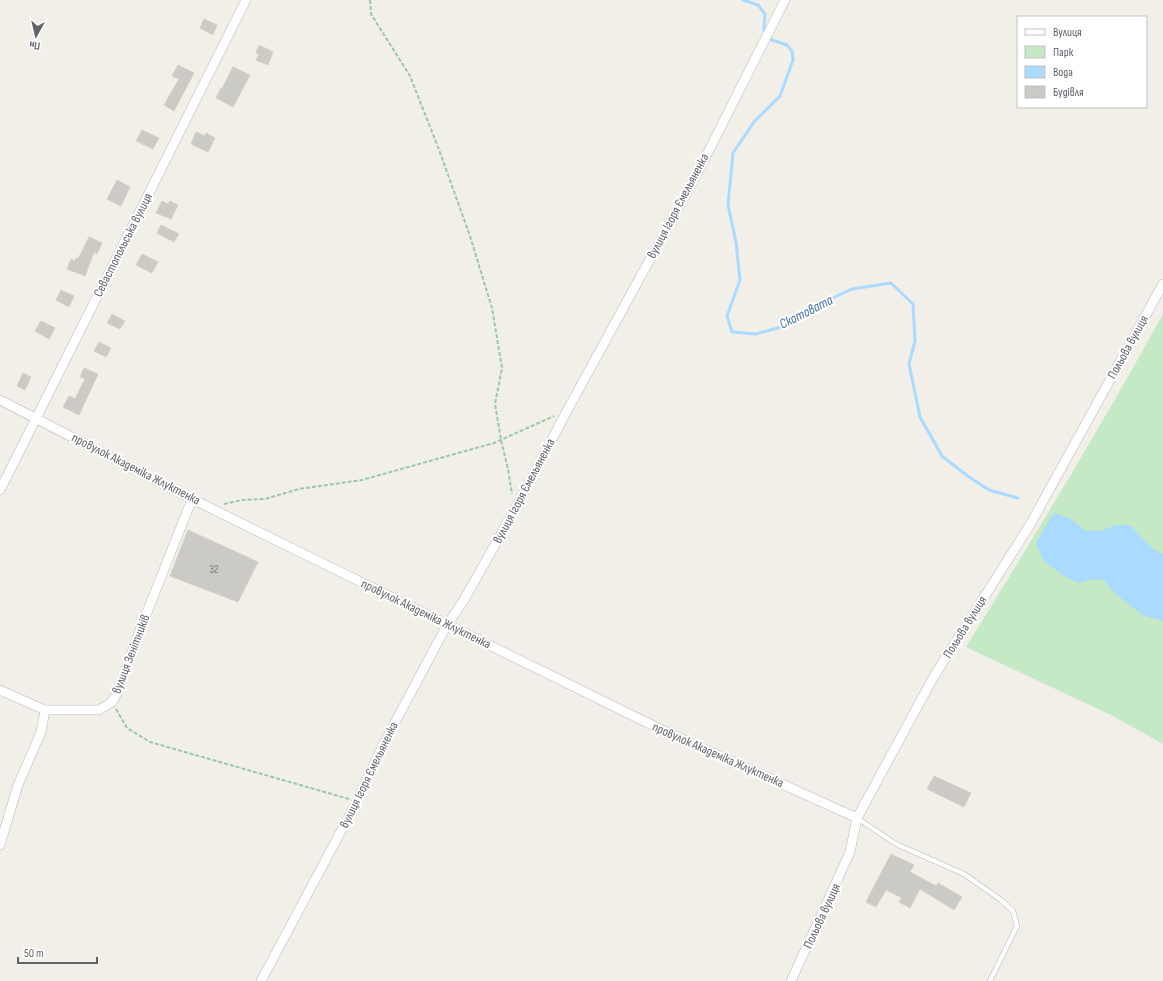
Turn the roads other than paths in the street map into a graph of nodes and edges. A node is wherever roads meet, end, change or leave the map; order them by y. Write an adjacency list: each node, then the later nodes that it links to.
1 (246, 0): 5 (street, Севастопольська вулиця)
2 (786, 0): 8 (street, вулиця Ігоря Ємельяненка)
3 (1163, 284): 11 (street, Польова вулиця)
4 (0, 400): 5 (street, провулок Академіка Жлуктенка)
5 (37, 417): 6 (street, Севастопольська вулиця); 7 (street, провулок Академіка Жлуктенка)
6 (0, 490)
7 (192, 499): 8 (street, провулок Академіка Жлуктенка); 10 (street, вулиця Зенітників)
8 (447, 625): 11 (street, провулок Академіка Жлуктенка); 13 (street, вулиця Ігоря Ємельяненка)
9 (0, 690): 10 (street)
10 (45, 710): 12 (street)
11 (857, 818): 14 (street, Польова вулиця); 15 (lane)
12 (0, 845)
13 (261, 981)
14 (791, 981)
15 (990, 981)

